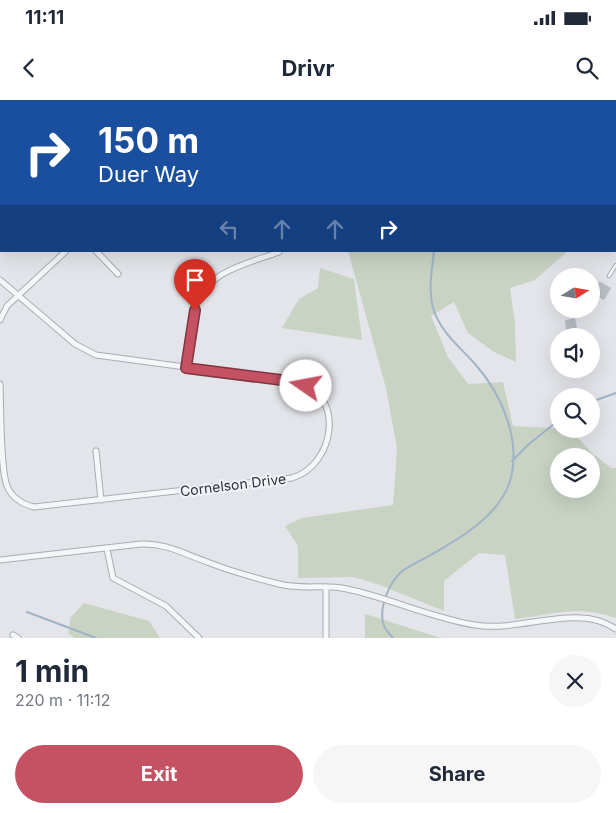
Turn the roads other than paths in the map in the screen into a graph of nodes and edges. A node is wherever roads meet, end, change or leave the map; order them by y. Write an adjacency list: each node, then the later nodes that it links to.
1 (65, 252): 8 (street)
2 (97, 252): 5 (street)
3 (279, 252): 10 (street)
4 (616, 265): 6 (lane)
5 (118, 274)
6 (609, 276)
7 (0, 280): 8 (street, Cornelson Drive)
8 (18, 296): 9 (street); 10 (street, Cornelson Drive)
9 (0, 320)
10 (186, 368): 13 (street, Cornelson Drive)
11 (0, 384): 13 (street, Cornelson Drive)
12 (96, 451): 13 (street)
13 (101, 500)
14 (107, 549): 15 (street); 16 (street); 18 (street)
15 (0, 560)
16 (326, 587): 17 (street); 19 (street)
17 (616, 629)
18 (199, 638)
19 (326, 638)

